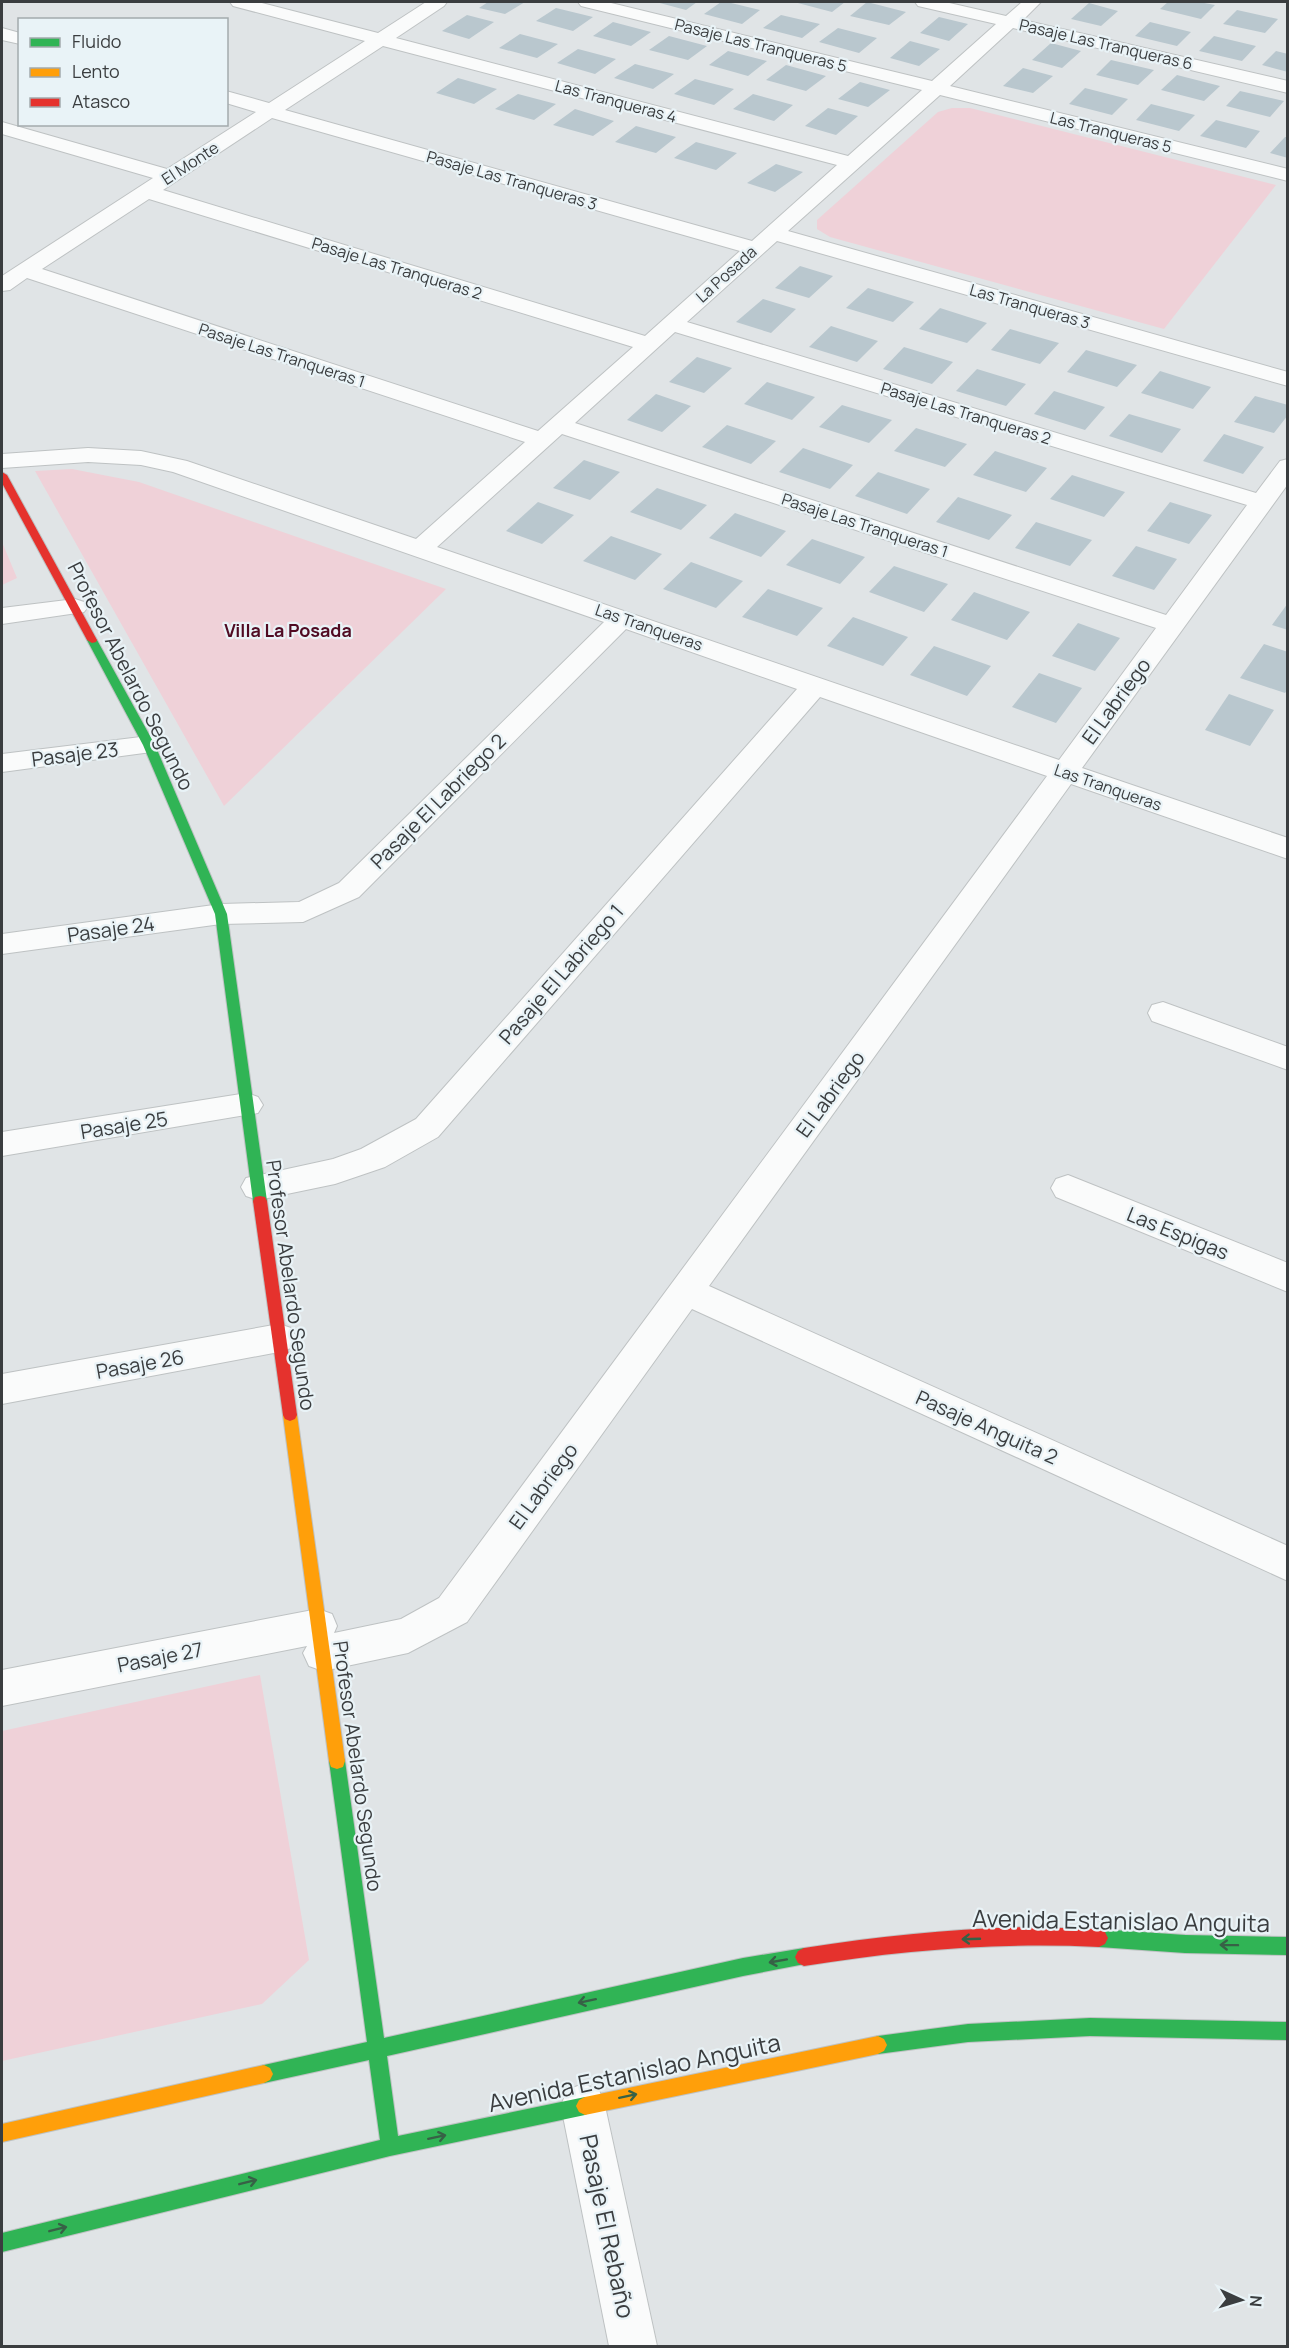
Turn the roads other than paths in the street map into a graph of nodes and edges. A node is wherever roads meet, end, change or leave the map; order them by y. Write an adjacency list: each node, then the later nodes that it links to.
1 (239, 2): 9 (street, Las Tranqueras 4)
2 (438, 2): 9 (street, El Monte)
3 (587, 2): 11 (street, Pasaje Las Tranqueras 5)
4 (924, 2): 6 (street, Pasaje Las Tranqueras 6)
5 (1032, 2): 6 (street, La Posada)
6 (1010, 21): 10 (street, Pasaje Las Tranqueras 6); 11 (street, La Posada)
7 (2, 34): 8 (street)
8 (18, 38)
9 (380, 39): 13 (street, El Monte); 15 (street, Las Tranqueras 4)
10 (1287, 87)
11 (935, 88): 15 (street, La Posada); 17 (street, Las Tranqueras 5)
12 (228, 98): 13 (street, Pasaje Las Tranqueras 3)
13 (270, 111): 16 (street, El Monte); 20 (street, Pasaje Las Tranqueras 3)
14 (2, 128): 16 (street)
15 (851, 164): 19 (street, La Posada)
16 (168, 176): 18 (street, El Monte)
17 (1287, 176)
18 (146, 191): 21 (street, El Monte); 24 (street, Pasaje Las Tranqueras 2)
19 (773, 233): 20 (street, La Posada); 25 (street, Las Tranqueras 3)
20 (755, 249): 23 (street, La Posada)
21 (24, 270): 22 (street, El Monte); 26 (street, Pasaje Las Tranqueras 1)
22 (2, 285)
23 (671, 324): 24 (street, La Posada); 30 (street, Pasaje Las Tranqueras 2)
24 (648, 344): 26 (street, La Posada)
25 (1287, 379)
26 (549, 433): 31 (street, La Posada); 35 (street, Pasaje Las Tranqueras 1)
27 (2, 461): 31 (street, Las Tranqueras)
28 (1287, 465): 30 (street, El Labriego)
29 (2, 475): 32 (street, Profesor Abelardo Segundo)
30 (1261, 501): 35 (street, El Labriego)
31 (421, 548): 34 (street, Las Tranqueras)
32 (75, 607): 33 (street); 37 (street, Profesor Abelardo Segundo)
33 (2, 616)
34 (622, 618): 36 (street, Las Tranqueras); 41 (street, Pasaje El Labriego 2)
35 (1172, 625): 39 (street, El Labriego)
36 (815, 685): 39 (street, Las Tranqueras); 47 (street, Pasaje El Labriego 1)
37 (149, 745): 38 (street, Pasaje 23); 41 (street, Profesor Abelardo Segundo)
38 (2, 763)
39 (1065, 772): 40 (street, Las Tranqueras); 50 (street, El Labriego)
40 (1287, 849)
41 (221, 914): 42 (street, Pasaje 24); 45 (street, Profesor Abelardo Segundo)
42 (2, 944)
43 (1163, 1013): 44 (street)
44 (1287, 1059)
45 (247, 1105): 46 (street, Pasaje 25); 47 (street, Profesor Abelardo Segundo)
46 (2, 1144)
47 (258, 1187): 51 (street, Profesor Abelardo Segundo)
48 (1068, 1188): 49 (street, Las Espigas)
49 (1287, 1278)
50 (686, 1291): 53 (street, Pasaje Anguita 2); 54 (street, El Labriego)
51 (279, 1338): 52 (street, Pasaje 26); 54 (street, Profesor Abelardo Segundo)
52 (2, 1389)
53 (1287, 1564)
54 (321, 1639): 55 (street, Pasaje 27); 58 (street, Profesor Abelardo Segundo)
55 (2, 1688)
56 (1287, 1946): 58 (street, Avenida Estanislao Anguita, one-way to 58)
57 (1287, 2031): 59 (street, Avenida Estanislao Anguita, one-way to 57)
58 (376, 2048): 60 (street, Avenida Estanislao Anguita); 61 (street, Profesor Abelardo Segundo)
59 (583, 2106): 61 (street, Avenida Estanislao Anguita, one-way to 59); 63 (street, Pasaje El Rebaño)
60 (2, 2133)
61 (390, 2147): 62 (street, Avenida Estanislao Anguita, one-way to 61)
62 (2, 2243)
63 (633, 2346)

